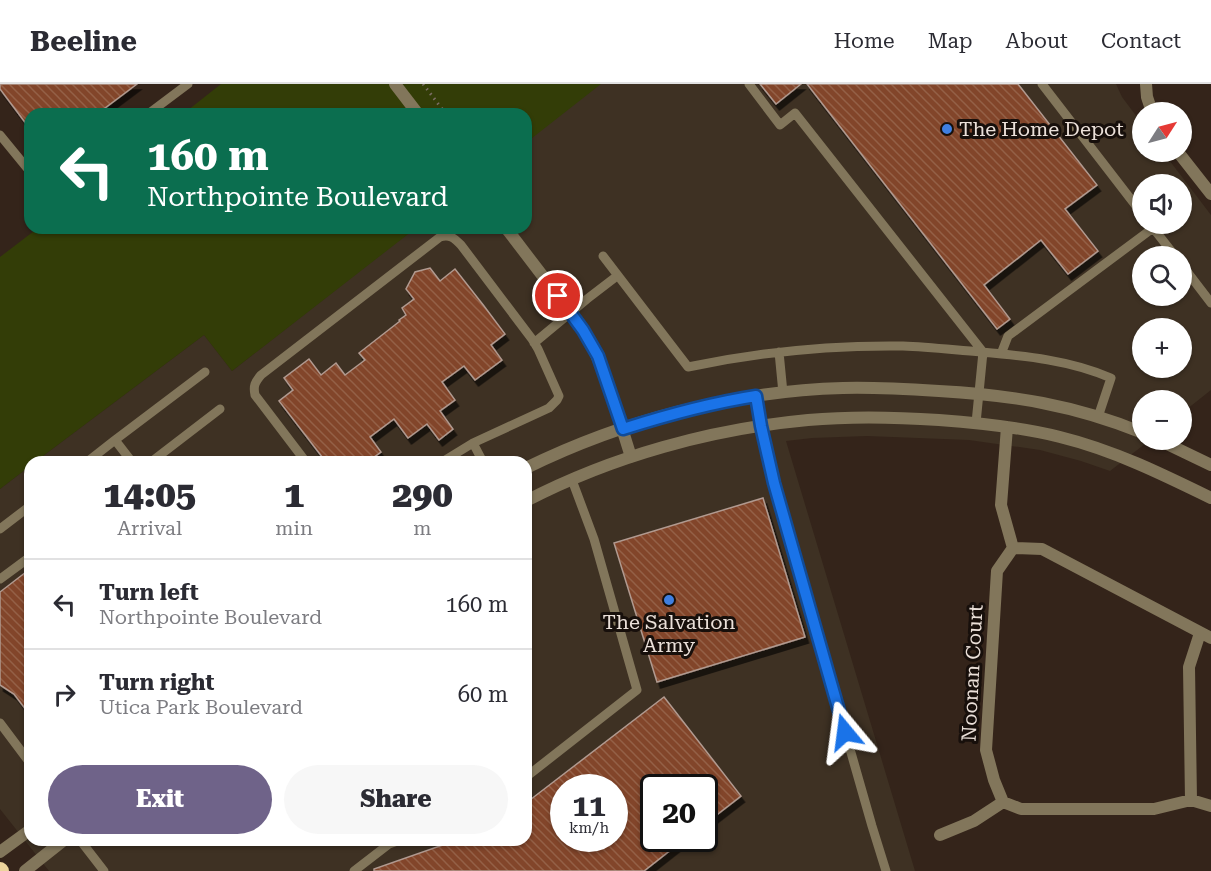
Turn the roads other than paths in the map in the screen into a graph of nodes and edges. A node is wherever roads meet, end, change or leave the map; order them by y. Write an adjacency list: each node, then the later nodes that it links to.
1 (188, 84): 7 (lane)
2 (395, 84): 8 (street)
3 (749, 84): 25 (lane)
4 (1042, 84): 13 (lane)
5 (1146, 84): 6 (street)
6 (1149, 102)
7 (155, 108)
8 (413, 108)
9 (0, 135): 11 (lane)
10 (1186, 162): 12 (street)
11 (24, 164)
12 (1211, 194)
13 (1132, 201)
14 (511, 234): 22 (street)
15 (1141, 234): 26 (lane)
16 (1157, 234): 17 (lane)
17 (1167, 246)
18 (603, 256): 19 (lane)
19 (617, 276): 22 (lane); 24 (lane)
20 (1192, 278): 21 (lane)
21 (1211, 303)
22 (572, 313): 23 (lane); 36 (street)
23 (534, 343): 39 (lane); 44 (lane)
24 (779, 352): 25 (lane); 28 (lane)
25 (983, 352): 26 (lane); 29 (lane)
26 (1001, 354): 32 (lane)
27 (205, 372): 38 (lane)
28 (783, 393): 29 (street); 30 (street)
29 (979, 393): 32 (street); 33 (lane)
30 (756, 396): 34 (lane); 36 (street)
31 (220, 409): 43 (lane)
32 (1098, 417): 37 (street)
33 (976, 423): 34 (street); 35 (street)
34 (761, 426): 47 (street); 74 (lane)
35 (1007, 427): 52 (street); 55 (street)
36 (623, 429): 47 (street); 48 (street)
37 (1132, 429)
38 (115, 440): 41 (lane); 42 (lane)
39 (473, 443): 45 (lane); 46 (lane)
40 (1180, 450): 49 (street)
41 (95, 456)
42 (127, 456)
43 (159, 456)
44 (301, 456)
45 (452, 456)
46 (480, 456)
47 (632, 458): 50 (street)
48 (532, 465)
49 (1211, 465)
50 (572, 480): 51 (street); 61 (lane)
51 (532, 498)
52 (1211, 498)
53 (24, 511): 54 (lane)
54 (0, 529)
55 (1013, 548): 58 (street); 63 (street, Noonan Court)
56 (24, 561): 57 (lane)
57 (0, 579)
58 (1206, 636): 62 (street)
59 (0, 723): 60 (lane)
60 (24, 754)
61 (532, 772)
62 (1191, 800): 63 (street); 64 (street)
63 (1003, 802): 66 (street)
64 (1211, 806)
65 (24, 834): 70 (street)
66 (940, 835)
67 (56, 846): 71 (street)
68 (85, 846): 72 (lane)
69 (386, 846): 73 (lane)
70 (0, 852)
71 (25, 871)
72 (104, 871)
73 (354, 871)
74 (886, 871)

